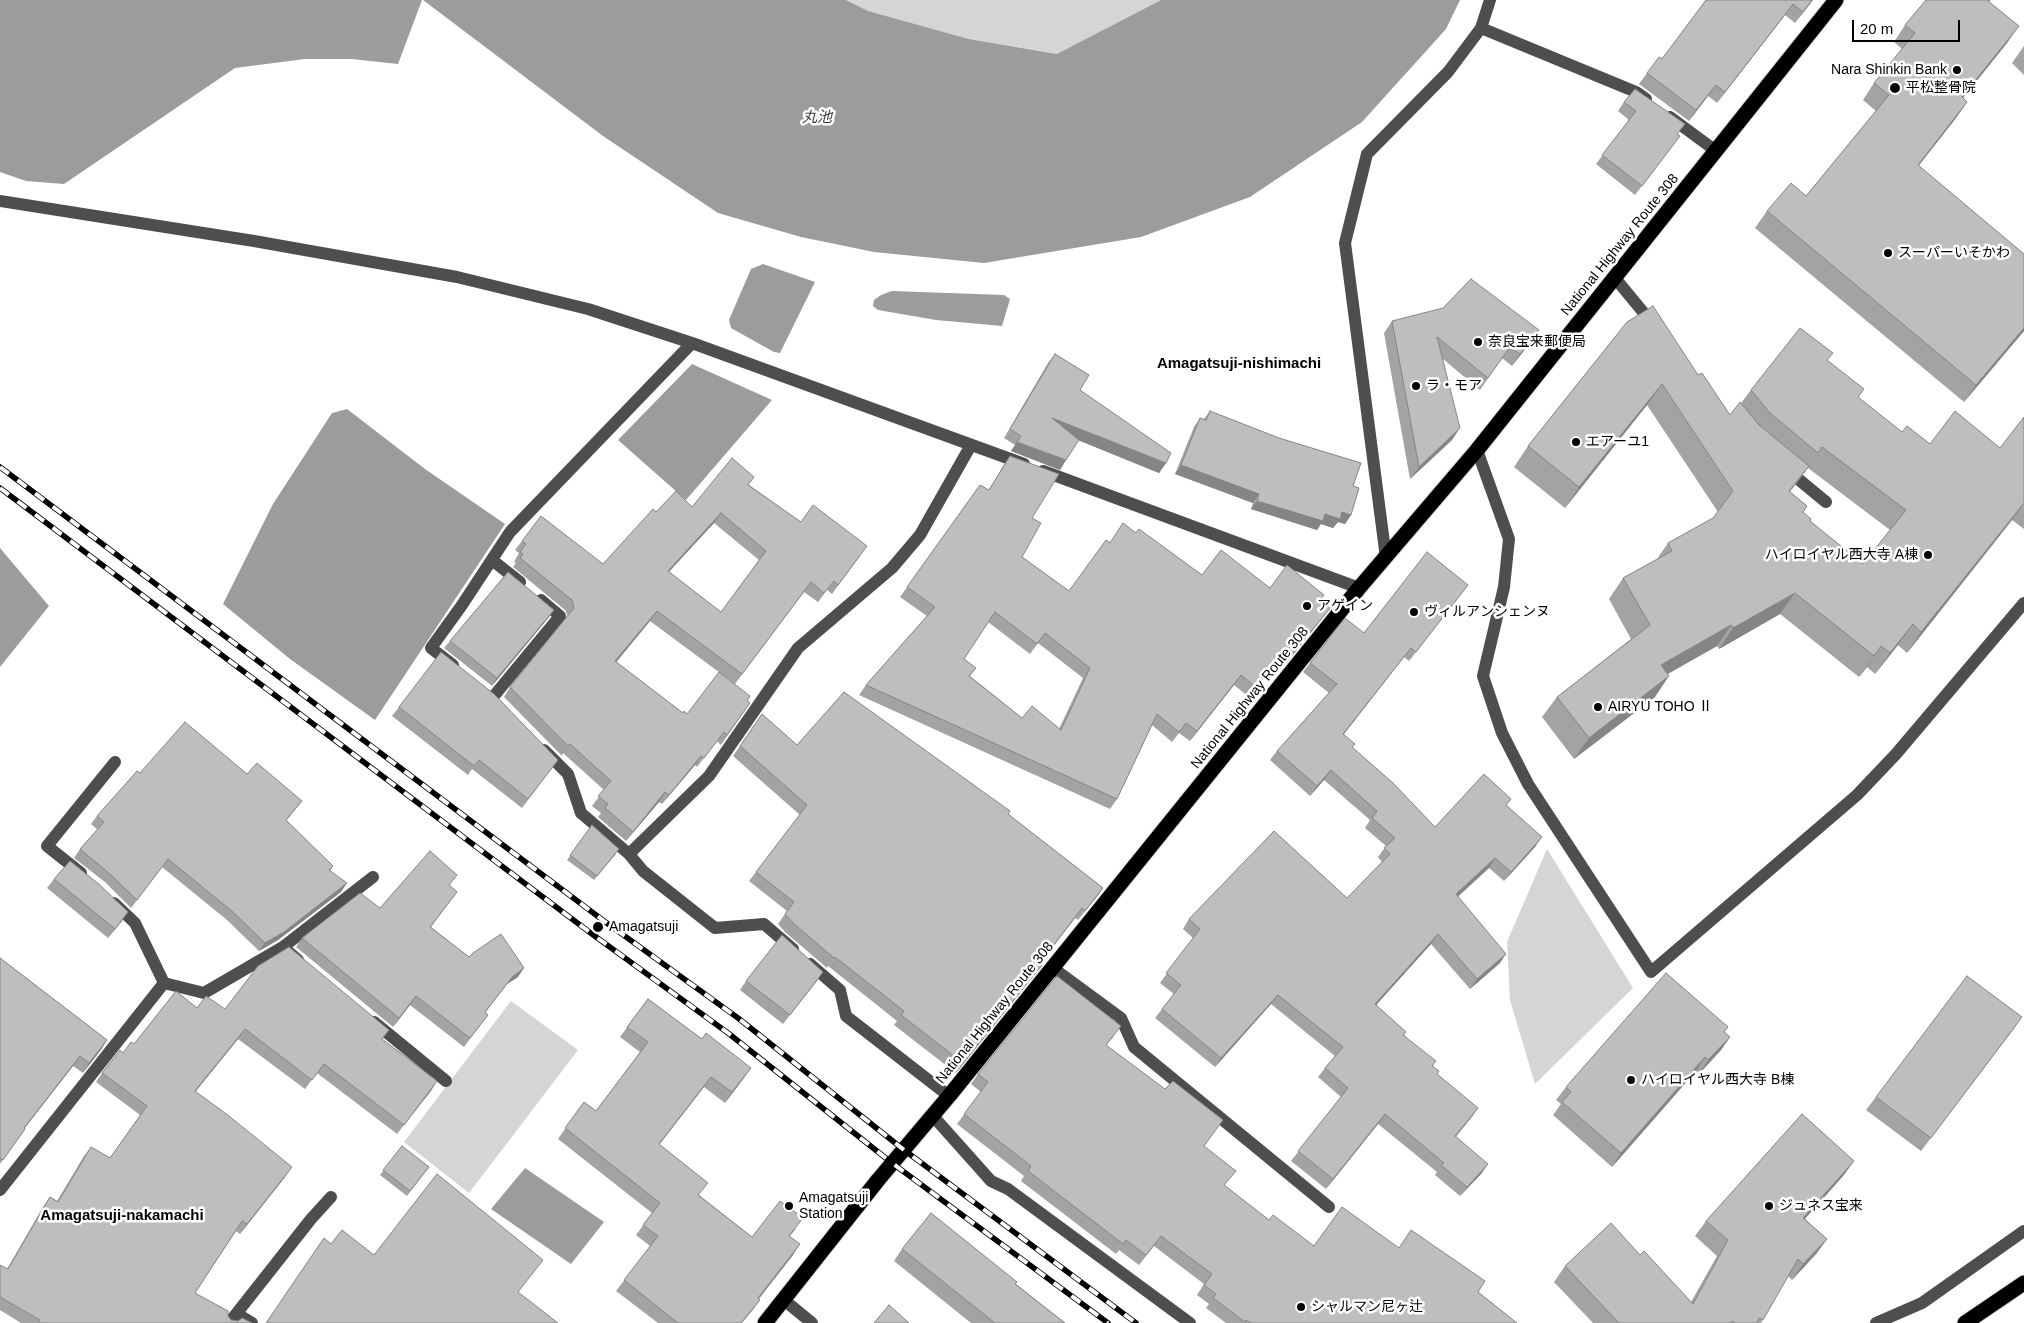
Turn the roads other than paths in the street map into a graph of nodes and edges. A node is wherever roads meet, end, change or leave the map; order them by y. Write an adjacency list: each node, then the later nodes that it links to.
1 (1490, 0): 3 (street)
2 (1836, 0): 4 (highway, National Highway Route 308)
3 (1481, 28): 4 (street); 13 (street)
4 (1716, 151): 6 (highway, National Highway Route 308)
5 (0, 201): 8 (street)
6 (1615, 278): 7 (street); 10 (highway, National Highway Route 308)
7 (1664, 337)
8 (692, 343): 9 (street); 14 (street)
9 (971, 445): 15 (street); 21 (street)
10 (1477, 450): 13 (highway, National Highway Route 308); 16 (street)
11 (1773, 458): 12 (street)
12 (1826, 502)
13 (1386, 558): 15 (highway, National Highway Route 308)
14 (492, 560): 17 (street); 18 (street)
15 (1359, 588): 27 (highway, National Highway Route 308)
16 (2024, 603)
17 (462, 672)
18 (504, 708)
19 (534, 740): 21 (street)
20 (115, 762): 23 (street)
21 (630, 854): 31 (street)
22 (373, 877): 25 (street)
23 (92, 882)
24 (105, 894): 28 (street)
25 (282, 947): 26 (street); 28 (street)
26 (305, 965)
27 (1052, 968): 31 (highway, National Highway Route 308); 35 (street)
28 (164, 983): 33 (street)
29 (364, 1014): 30 (street)
30 (446, 1081)
31 (949, 1096): 32 (highway, National Highway Route 308)
32 (933, 1116): 38 (highway, National Highway Route 308); 43 (street)
33 (0, 1190)
34 (331, 1197): 39 (street)
35 (1329, 1207)
36 (2024, 1231): 44 (street)
37 (2024, 1283): 45 (highway)
38 (784, 1300): 41 (highway, National Highway Route 308); 42 (street)
39 (233, 1318): 40 (street)
40 (252, 1323)
41 (765, 1323)
42 (812, 1323)
43 (1190, 1323)
44 (1876, 1323)
45 (1965, 1323)

